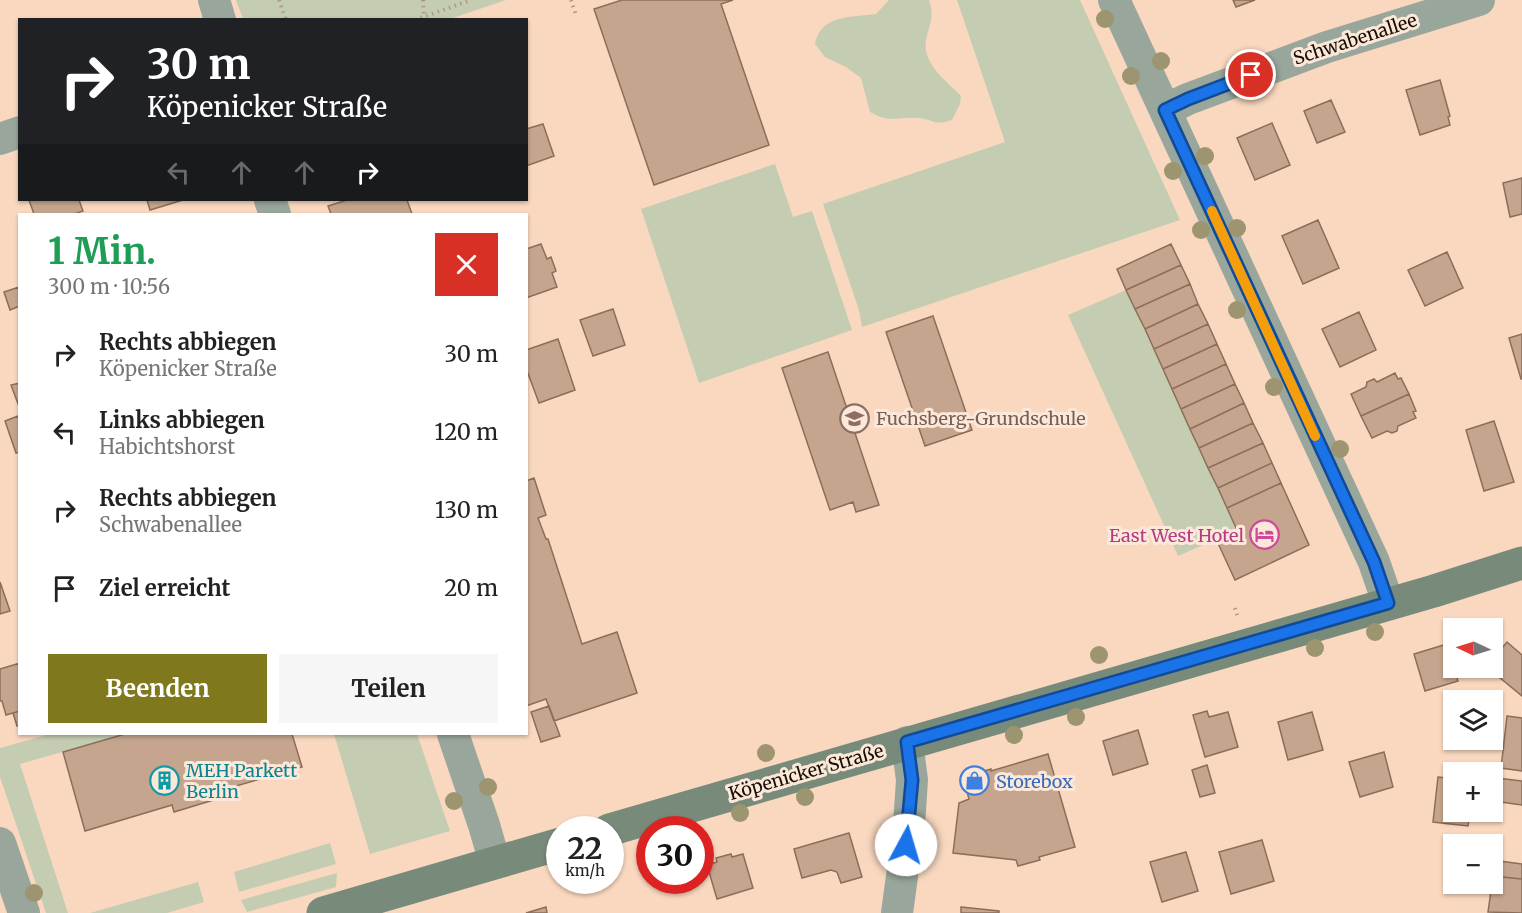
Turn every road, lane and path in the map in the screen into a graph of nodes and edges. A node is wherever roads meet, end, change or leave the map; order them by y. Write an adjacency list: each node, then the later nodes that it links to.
1 (214, 0): 10 (street)
2 (279, 0): 11 (path)
3 (423, 0): 9 (path)
4 (471, 0): 9 (path)
5 (571, 0): 8 (path)
6 (1114, 0): 13 (street)
7 (1479, 0): 13 (street, Schwabenallee)
8 (576, 15)
9 (424, 17): 12 (path)
10 (219, 18)
11 (285, 18)
12 (421, 18)
13 (1165, 110): 17 (street)
14 (18, 133): 15 (street)
15 (0, 139)
16 (1522, 563): 17 (main road, Köpenicker Straße)
17 (1388, 603): 21 (main road, Köpenicker Straße)
18 (1235, 608): 19 (path)
19 (1239, 619)
20 (453, 735): 25 (street)
21 (907, 742): 22 (main road, Köpenicker Straße); 28 (street)
22 (624, 826)
23 (0, 843): 26 (street)
24 (546, 848): 25 (main road)
25 (495, 863): 27 (main road)
26 (24, 913)
27 (323, 913)
28 (897, 913)

